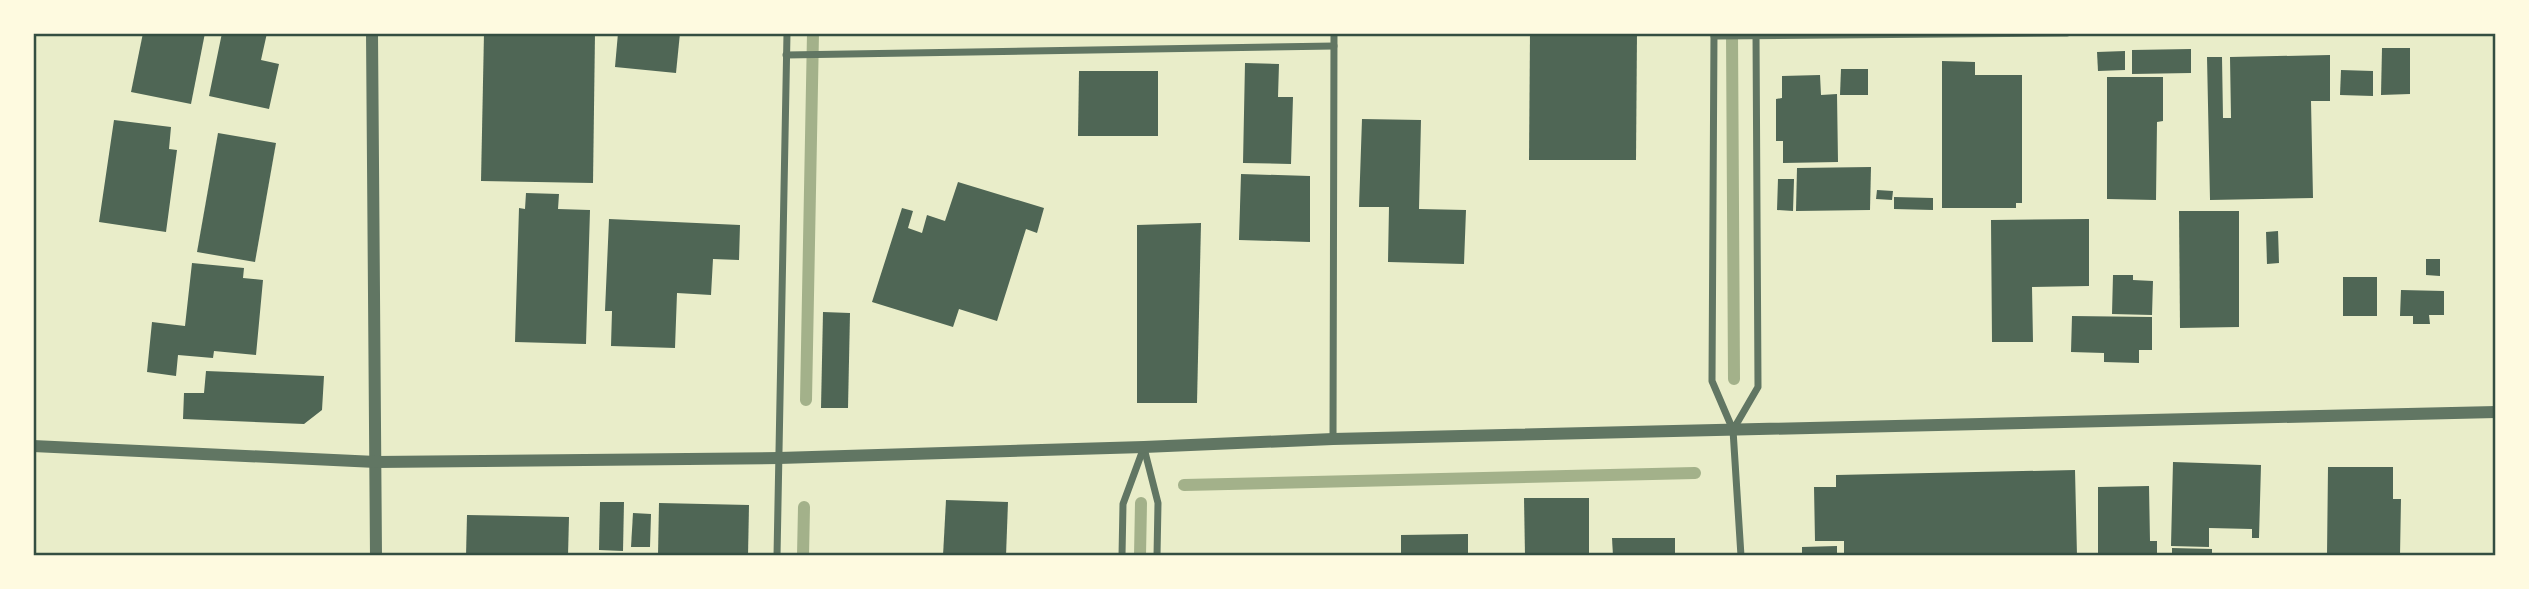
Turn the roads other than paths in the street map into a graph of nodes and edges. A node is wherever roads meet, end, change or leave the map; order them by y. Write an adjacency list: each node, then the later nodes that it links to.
1 (372, 33): 16 (street)
2 (787, 33): 9 (street)
3 (1334, 33): 8 (street)
4 (2054, 33): 5 (street); 7 (street)
5 (2067, 33)
6 (1714, 34): 7 (street); 11 (street)
7 (1756, 34): 11 (street)
8 (1334, 46): 9 (street); 12 (street)
9 (786, 55): 15 (street)
10 (2496, 412): 11 (street)
11 (1733, 430): 12 (street); 21 (street)
12 (1333, 439): 14 (street)
13 (33, 446): 16 (street)
14 (1144, 447): 15 (street); 19 (street); 20 (street)
15 (779, 458): 16 (street); 18 (street)
16 (376, 462): 17 (street)
17 (376, 556)
18 (777, 556)
19 (1122, 556)
20 (1157, 556)
21 (1741, 556)

